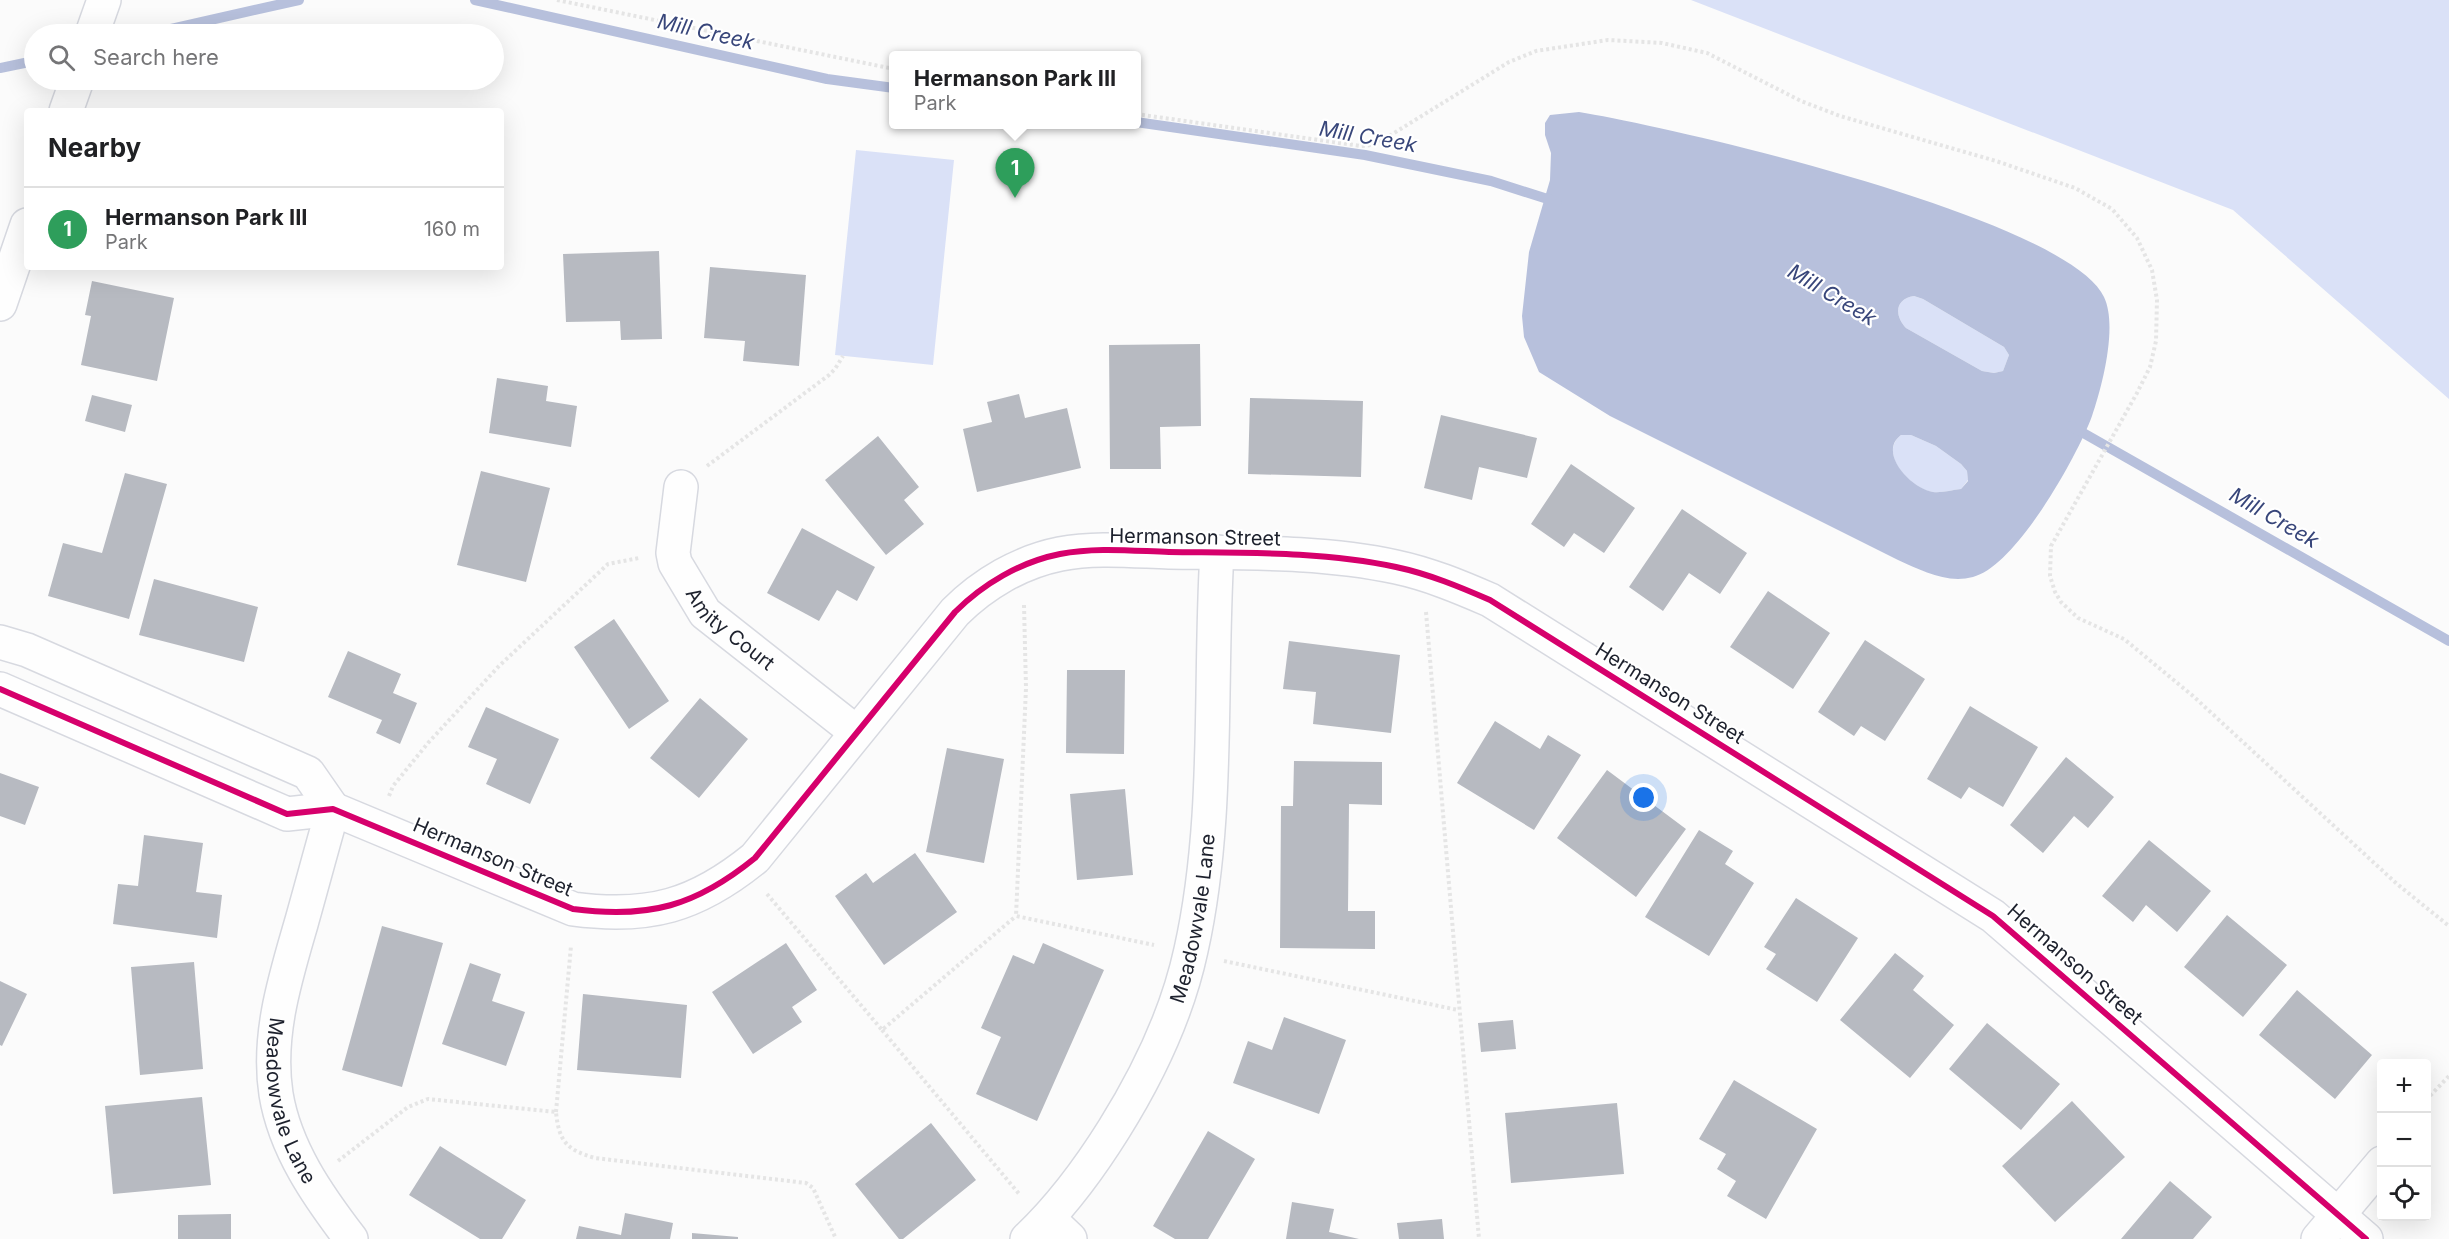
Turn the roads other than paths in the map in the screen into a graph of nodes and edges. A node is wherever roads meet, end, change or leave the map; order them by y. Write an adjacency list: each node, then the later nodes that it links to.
1 (104, 0): 2 (street)
2 (96, 24)
3 (73, 90): 4 (street)
4 (67, 108)
5 (24, 234): 6 (street)
6 (0, 304)
7 (681, 487): 11 (street, Amity Court)
8 (1217, 552): 11 (street, Hermanson Street); 14 (street, Hermanson Street); 15 (street, Meadowvale Lane)
9 (0, 642): 12 (street)
10 (0, 689): 12 (street, Hermanson Street)
11 (856, 732): 12 (street, Hermanson Street)
12 (333, 809): 16 (street, Meadowvale Lane)
13 (2379, 1167): 14 (street)
14 (2340, 1214): 17 (street); 18 (street, Hermanson Street)
15 (1049, 1232)
16 (351, 1239)
17 (2318, 1239)
18 (2366, 1239)

